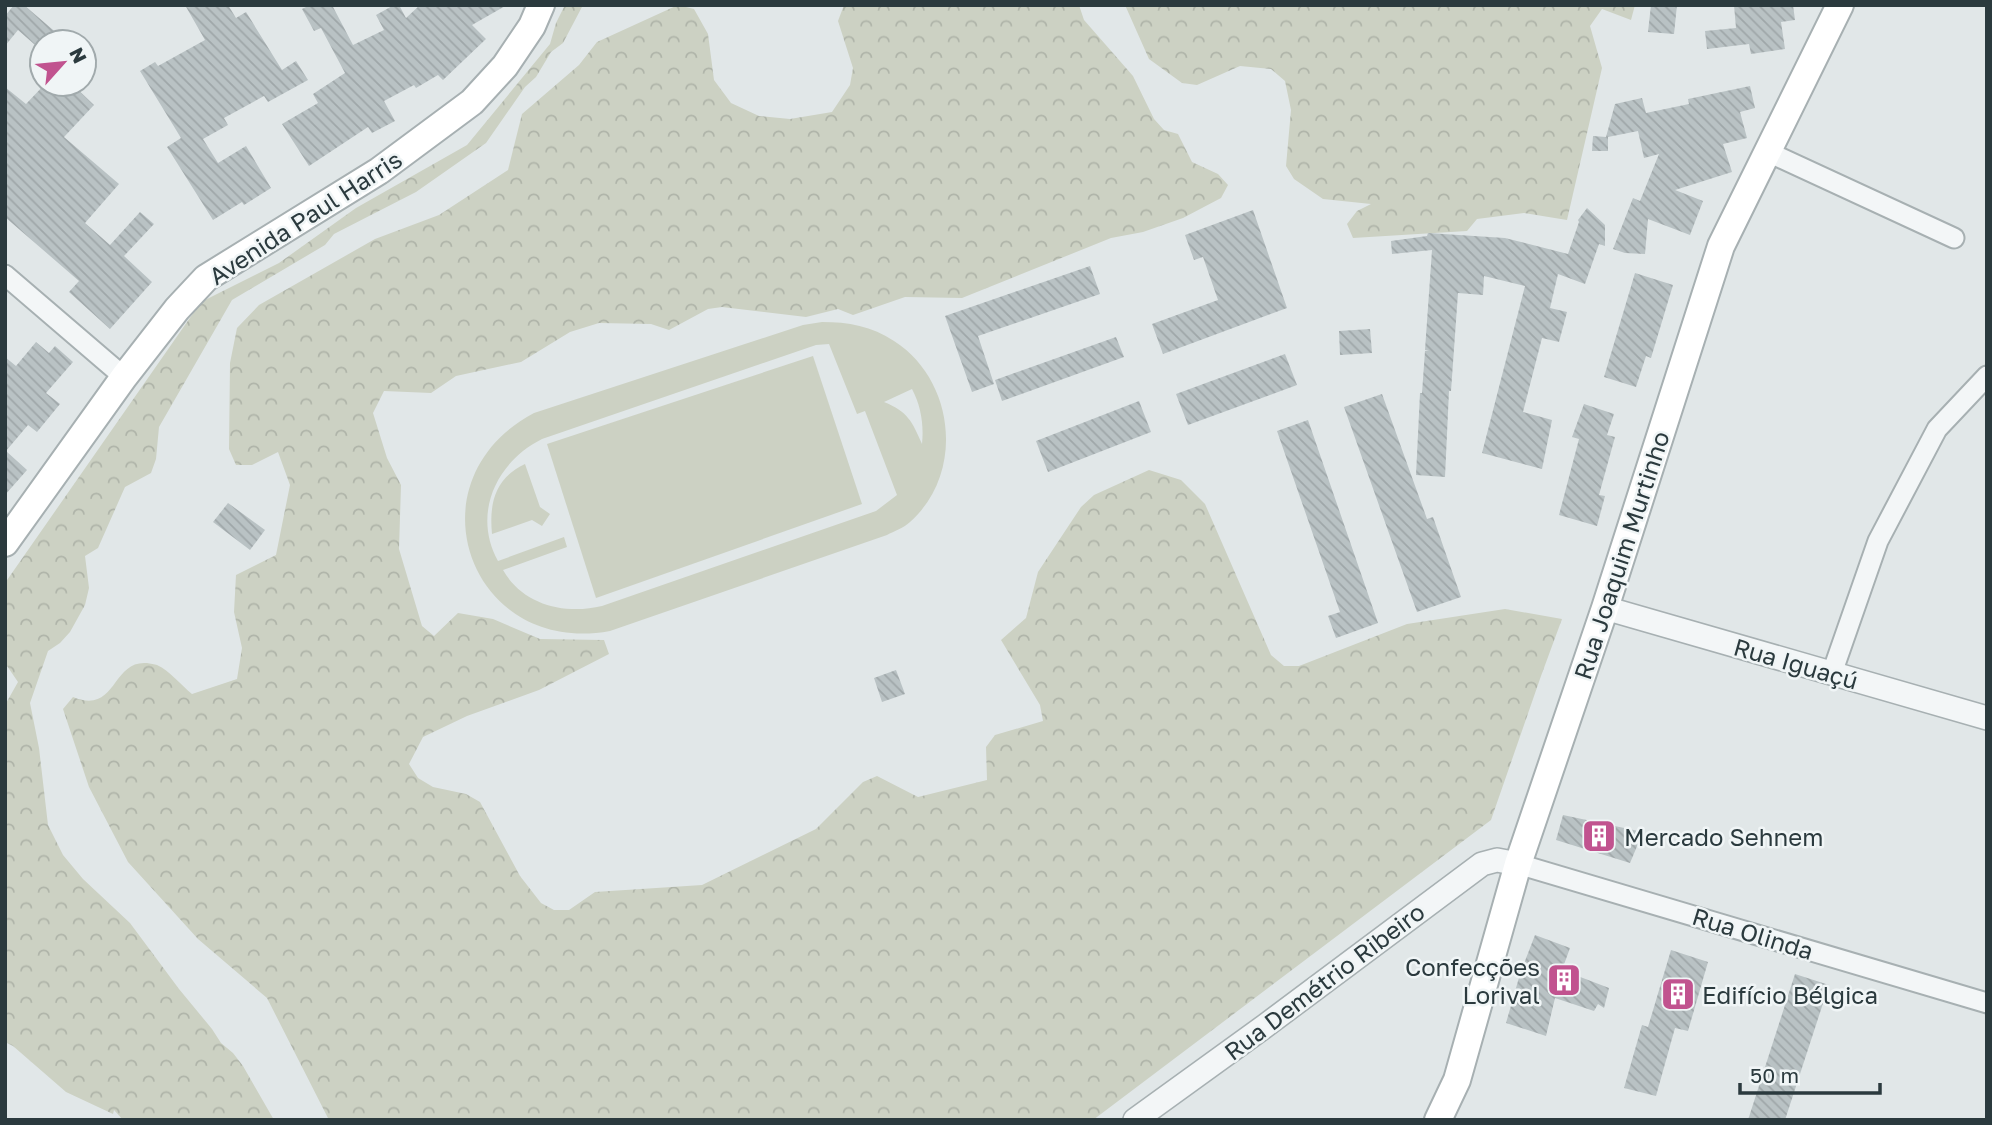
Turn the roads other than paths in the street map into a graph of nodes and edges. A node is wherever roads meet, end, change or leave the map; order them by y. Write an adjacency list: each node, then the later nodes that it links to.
1 (1840, 5): 3 (main road, Rua Joaquim Murtinho)
2 (531, 12): 7 (main road, Avenida Paul Harris)
3 (1768, 152): 4 (street); 9 (main road, Rua Joaquim Murtinho)
4 (1955, 238)
5 (5, 275): 7 (street)
6 (1987, 376): 10 (street)
7 (124, 377): 8 (main road, Avenida Paul Harris)
8 (5, 543)
9 (1605, 608): 10 (street, Rua Iguaçú); 12 (main road, Rua Joaquim Murtinho)
10 (1832, 673): 11 (street, Rua Iguaçú)
11 (1987, 718)
12 (1518, 864): 13 (street, Rua Olinda); 14 (street, Rua Demétrio Ribeiro); 15 (main road, Rua Joaquim Murtinho)
13 (1987, 1003)
14 (1135, 1120)
15 (1438, 1120)

